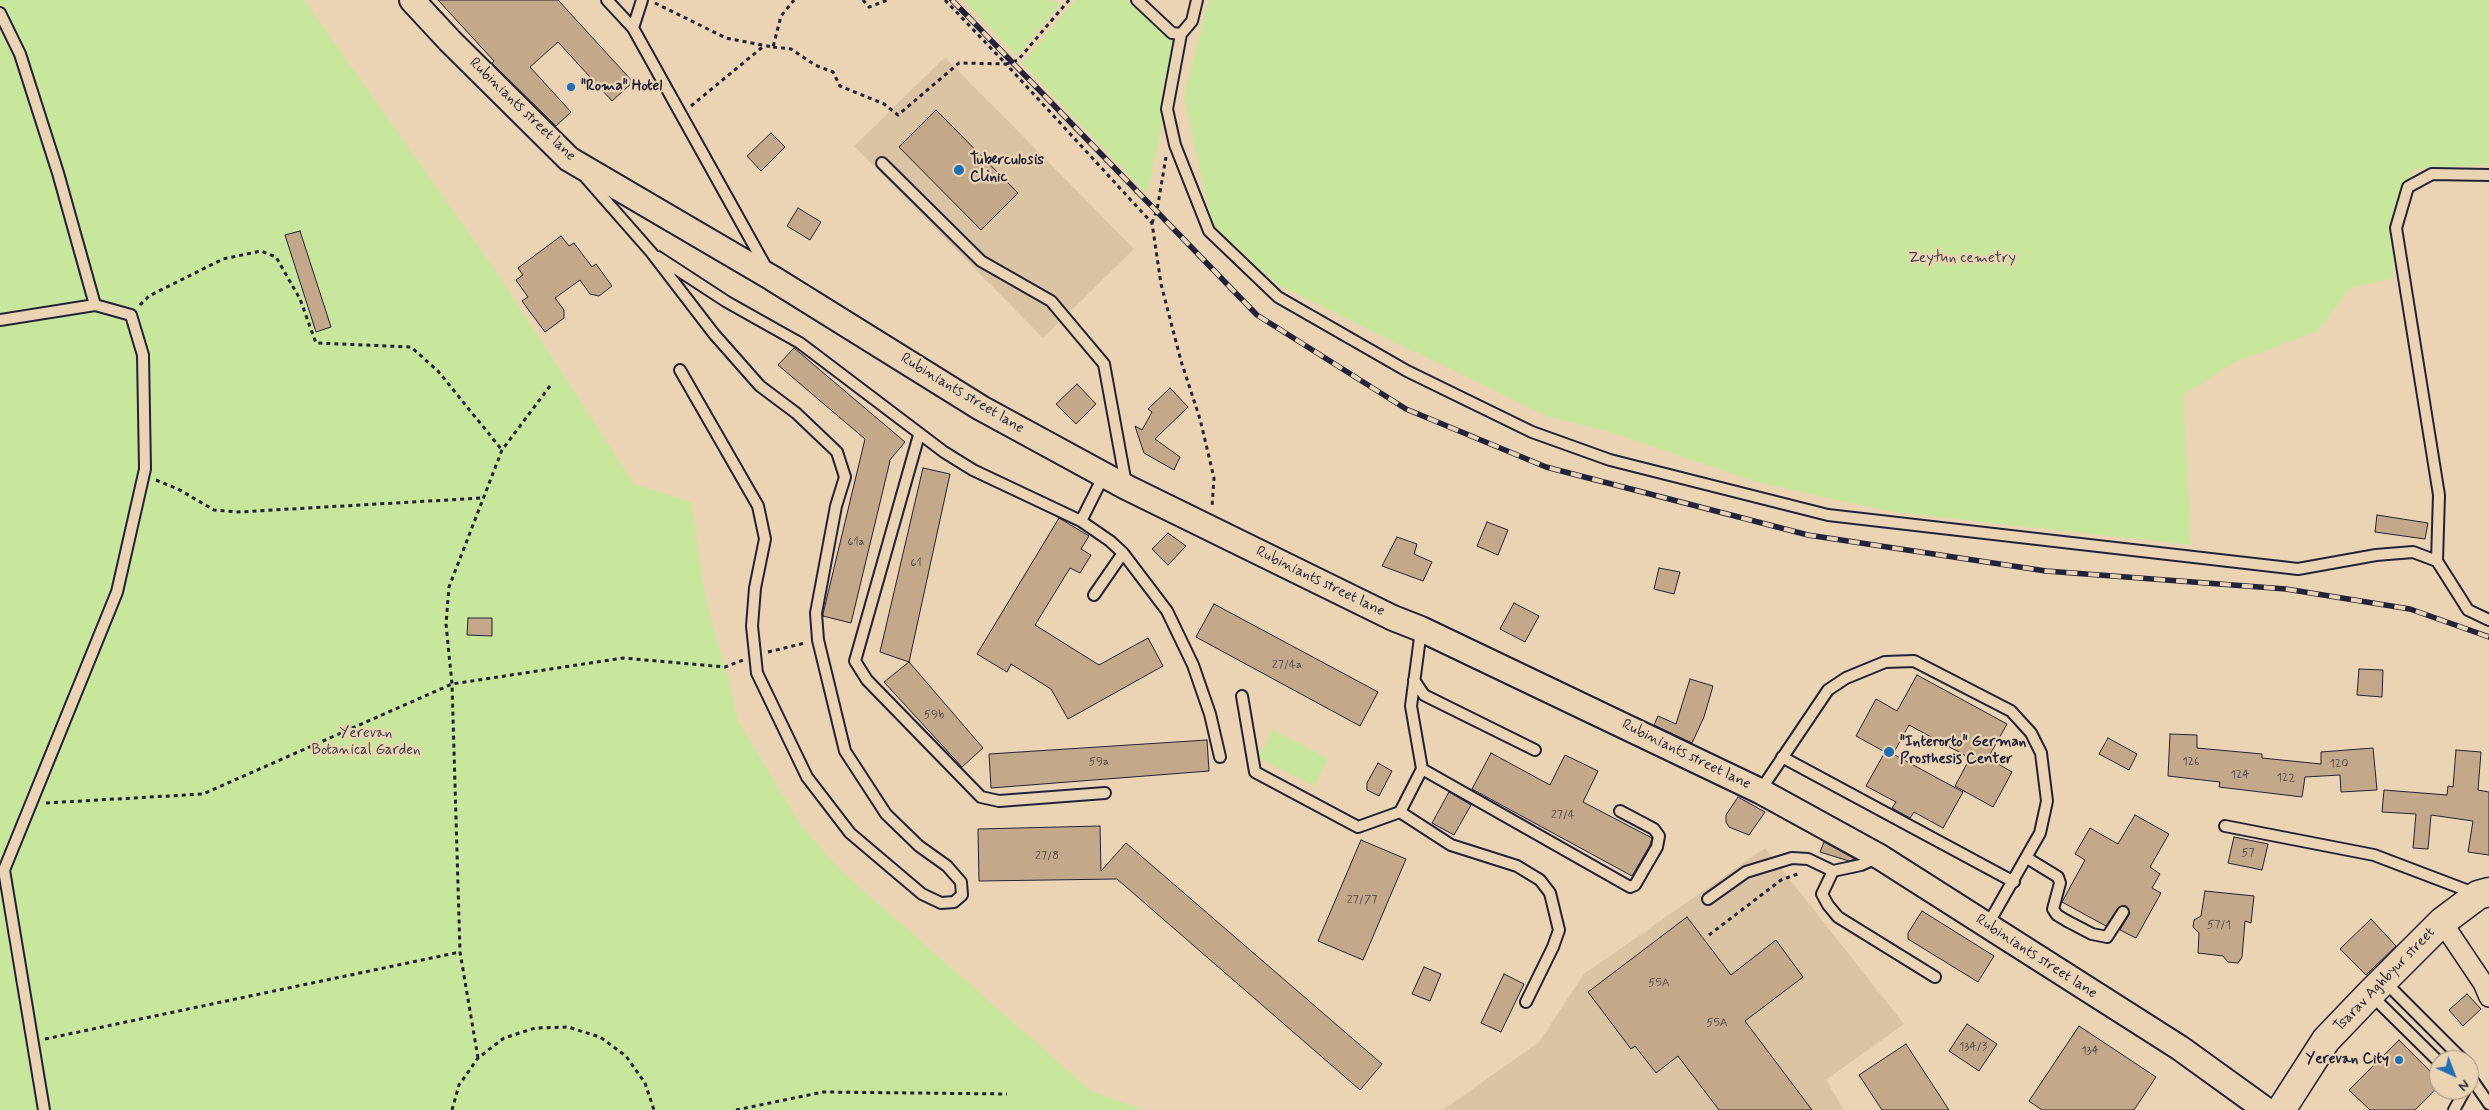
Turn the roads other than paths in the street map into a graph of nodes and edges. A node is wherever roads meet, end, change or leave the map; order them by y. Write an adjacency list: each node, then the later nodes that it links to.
1 (412, 0): 9 (street, Rubiniants street lane)
2 (607, 0): 7 (lane)
3 (642, 0): 7 (lane)
4 (1137, 0): 8 (lane)
5 (1197, 0): 8 (lane)
6 (0, 12): 14 (lane)
7 (633, 28): 13 (lane)
8 (1181, 34): 22 (lane)
9 (569, 159): 12 (lane); 13 (street, Rubiniants street lane)
10 (882, 162): 19 (lane)
11 (2489, 176): 22 (lane)
12 (651, 252): 16 (lane); 17 (lane)
13 (772, 278): 18 (street, Rubiniants street lane)
14 (95, 305): 15 (lane); 54 (lane)
15 (0, 320)
16 (680, 370)
17 (919, 435): 20 (lane); 33 (lane)
18 (1104, 474): 19 (street, Rubiniants street lane); 20 (lane)
19 (1126, 488): 25 (street, Rubiniants street lane)
20 (1081, 521): 21 (lane)
21 (1123, 553): 23 (lane); 30 (lane)
22 (2437, 561): 24 (lane)
23 (1094, 595)
24 (2489, 620)
25 (1421, 628): 26 (lane); 32 (street, Rubiniants street lane)
26 (1414, 680): 28 (lane); 31 (lane)
27 (1242, 696): 35 (lane)
28 (1535, 750)
29 (1782, 756): 32 (lane); 38 (lane); 40 (lane)
30 (1220, 757)
31 (1422, 769): 34 (lane); 35 (lane)
32 (1760, 791): 37 (street, Rubiniants street lane)
33 (1105, 793)
34 (1620, 811)
35 (1400, 812): 49 (lane)
36 (2225, 826): 41 (lane)
37 (1880, 857): 39 (lane); 45 (street, Rubiniants street lane)
38 (2028, 858): 40 (lane); 43 (lane)
39 (1833, 871): 42 (lane); 46 (lane)
40 (2014, 882): 45 (lane)
41 (2484, 894): 44 (main road, Tsarav Aghbyur street)
42 (1708, 899)
43 (2123, 912)
44 (2442, 922): 47 (main road, Tsarav Aghbyur street); 48 (street)
45 (1987, 926): 55 (street, Rubiniants street lane)
46 (1935, 977)
47 (2377, 987): 50 (lane); 51 (lane); 56 (main road, Tsarav Aghbyur street)
48 (2489, 997)
49 (1526, 1002)
50 (2429, 1050)
51 (2451, 1050)
52 (2479, 1092): 53 (lane)
53 (2489, 1104)
54 (44, 1110)
55 (2266, 1110)
56 (2281, 1110)

